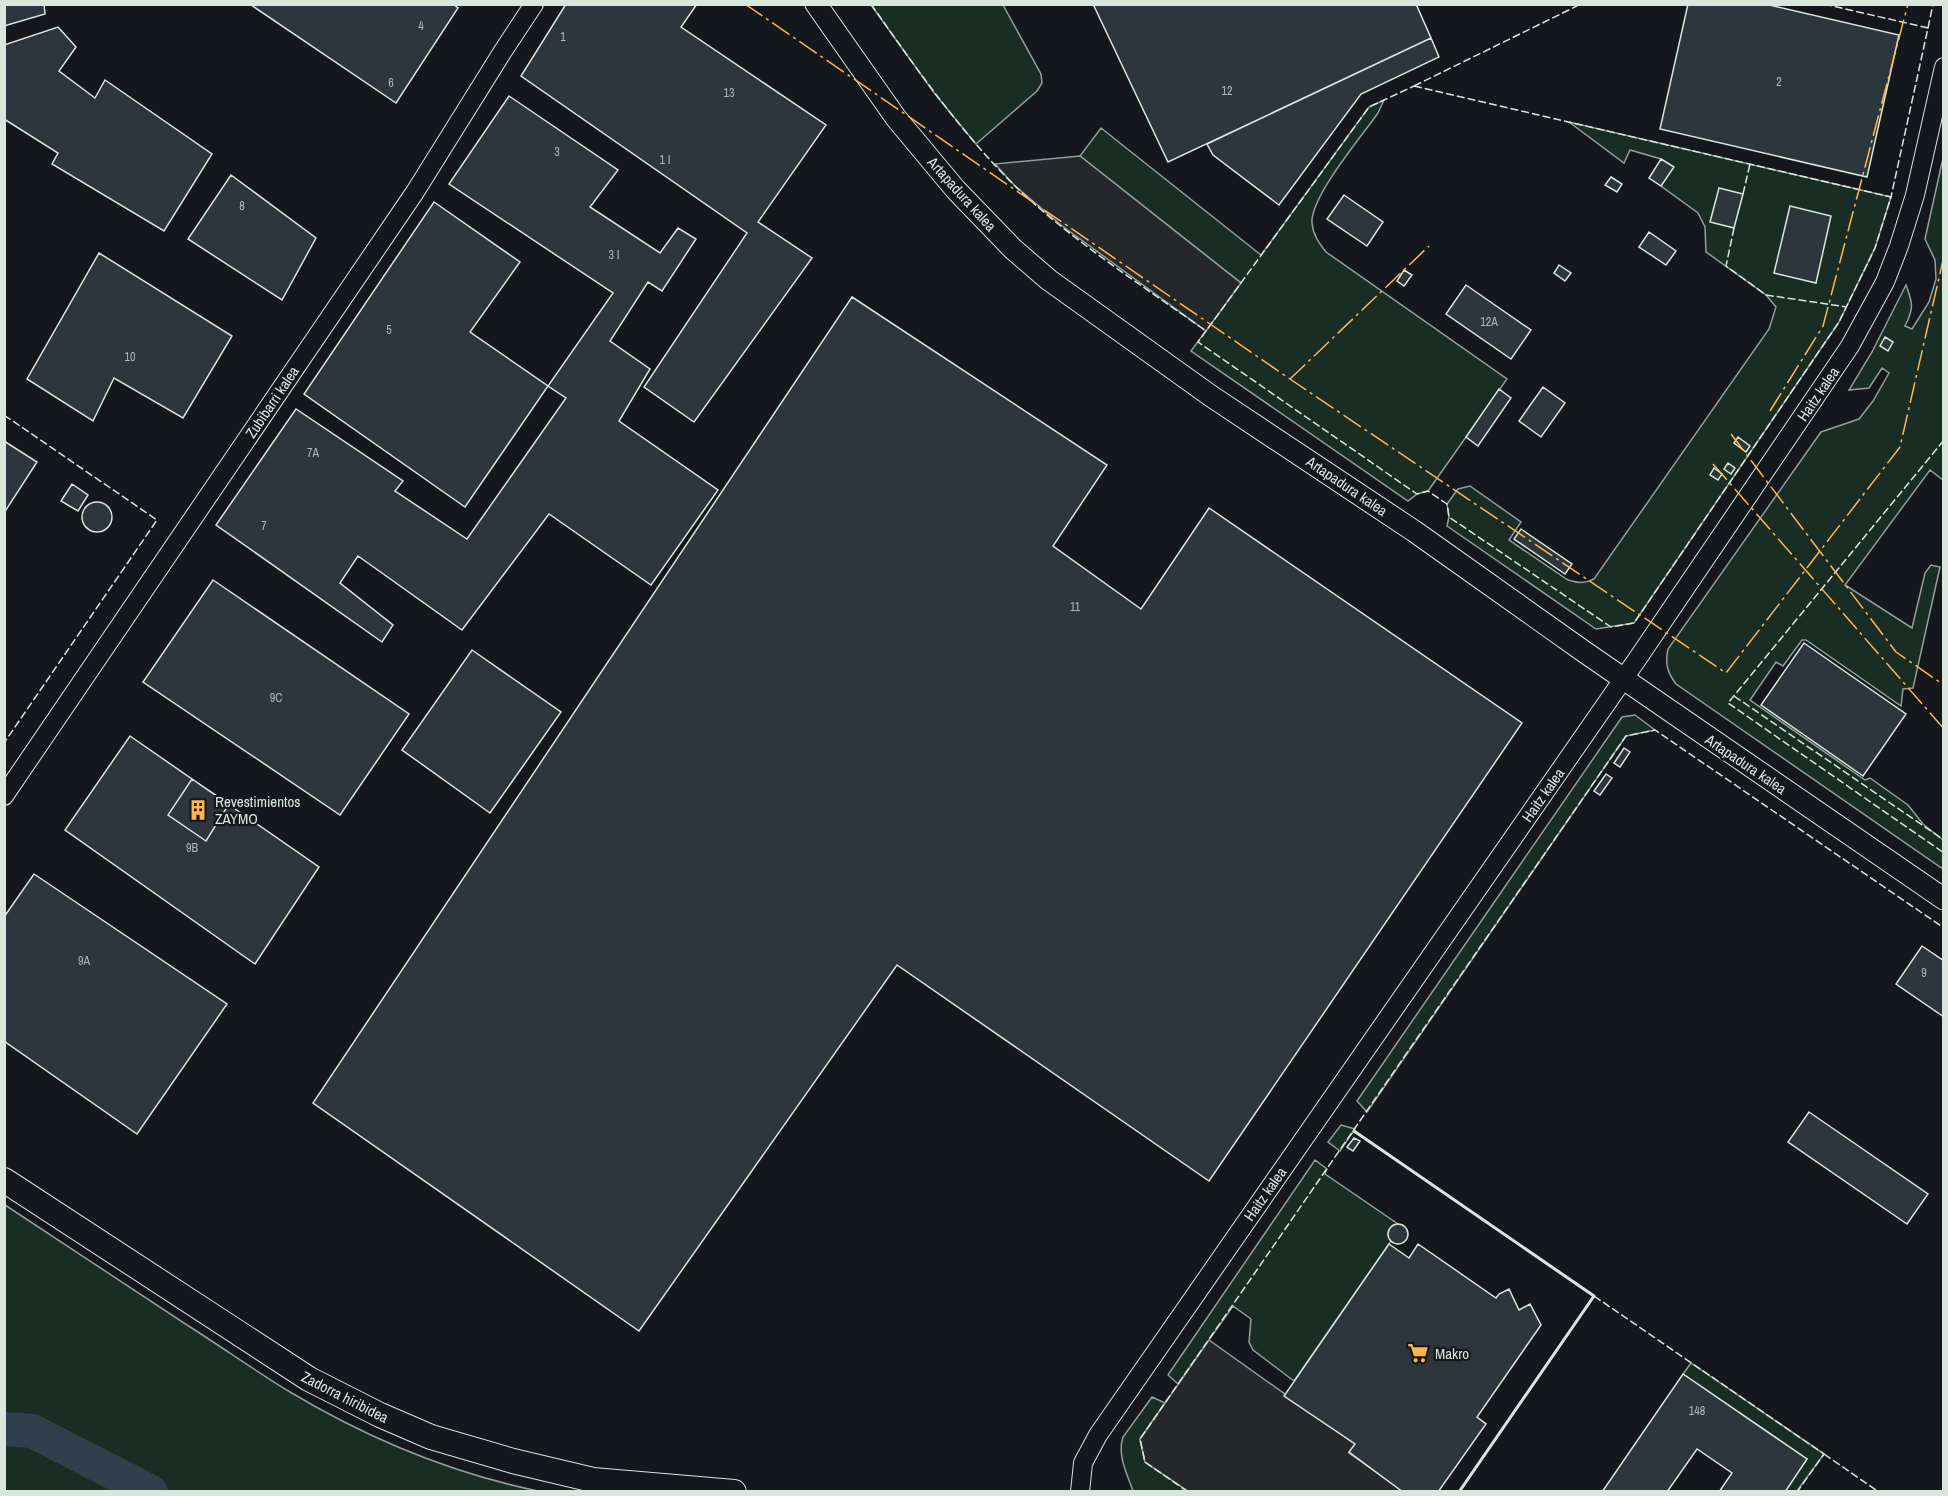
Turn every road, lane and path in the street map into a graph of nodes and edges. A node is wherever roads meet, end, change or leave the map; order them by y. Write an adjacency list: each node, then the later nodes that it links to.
1 (534, 4): 5 (street, Zubibarri kalea)
2 (816, 4): 4 (street, Artapadura kalea)
3 (1944, 67): 4 (street, Haitz kalea)
4 (1623, 678): 6 (street, Artapadura kalea); 9 (street, Haitz kalea)
5 (4, 795)
6 (1944, 899)
7 (4, 1180): 8 (main road, Zadorra hiribidea)
8 (734, 1491)
9 (1080, 1491)

